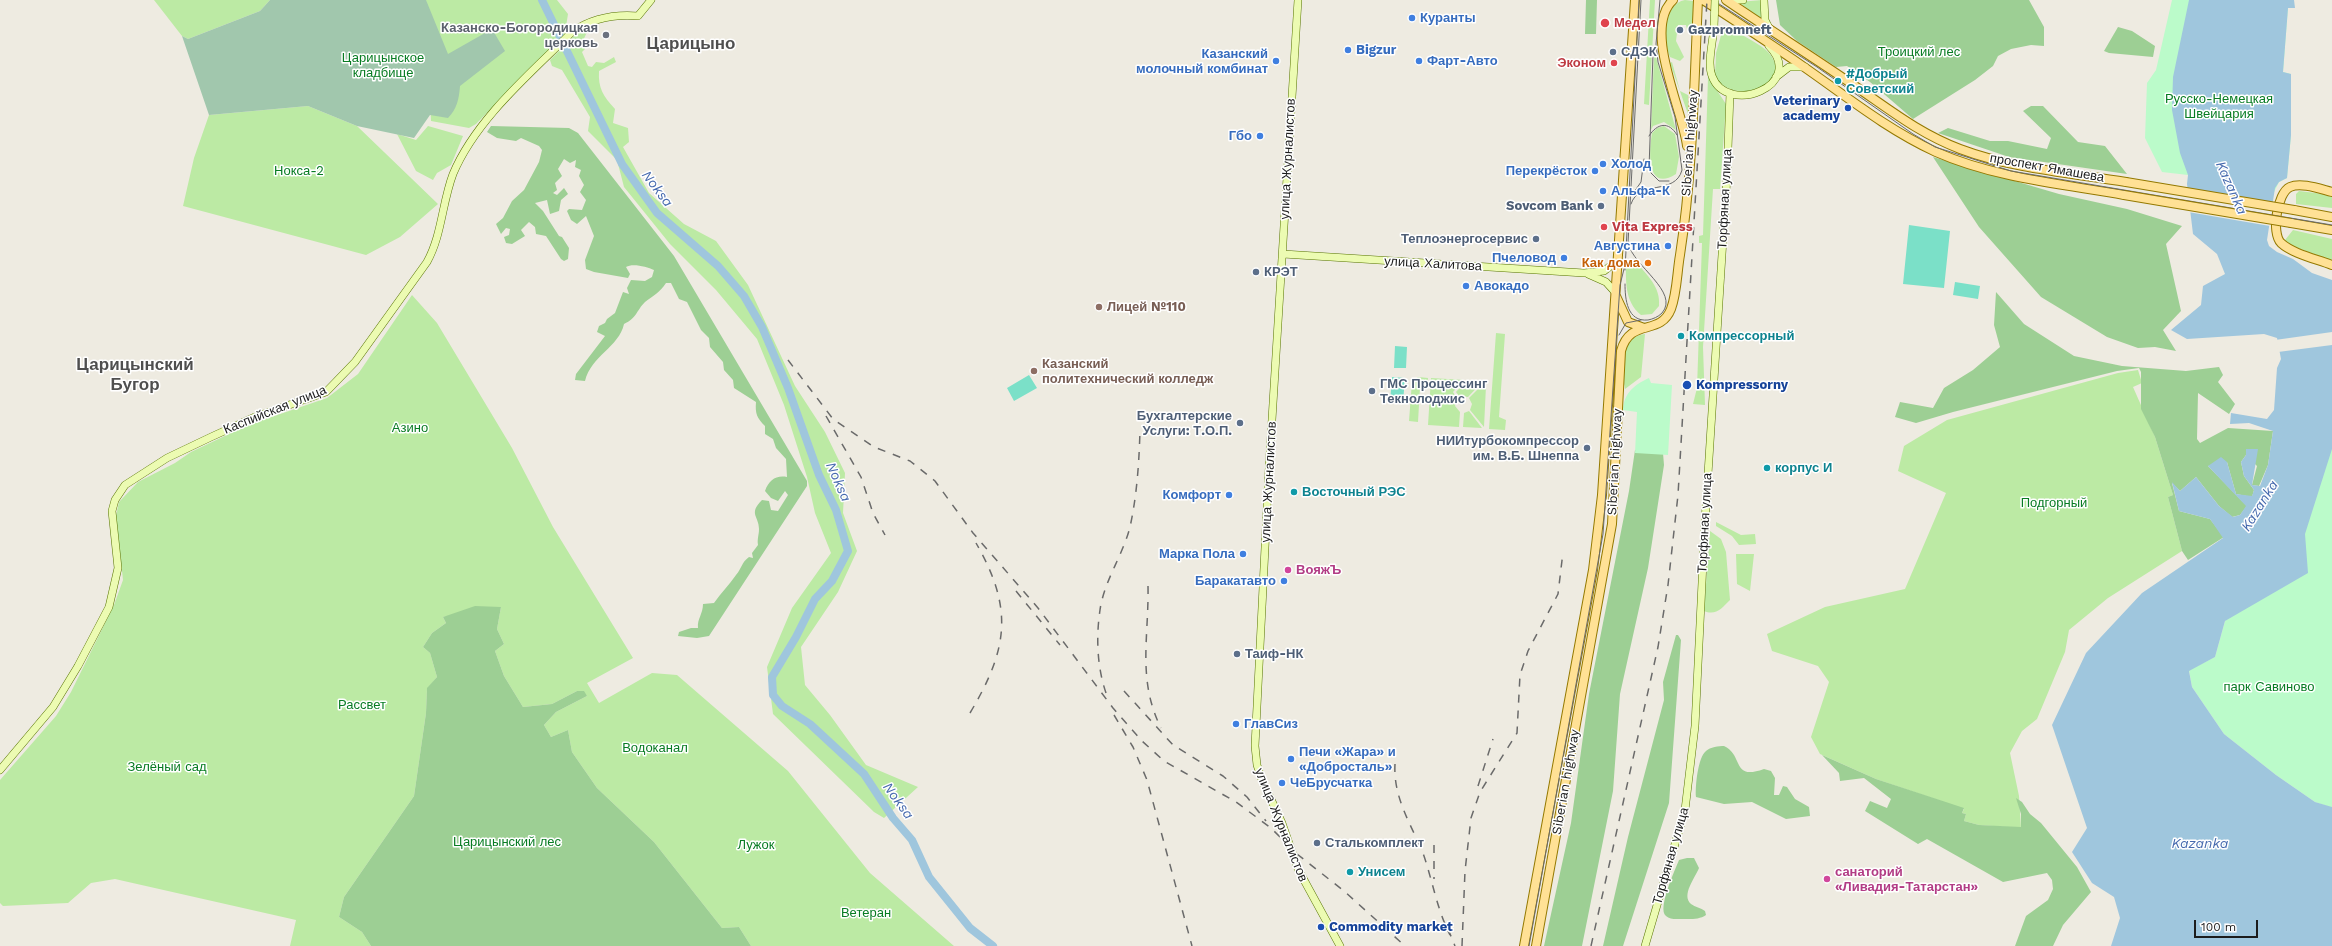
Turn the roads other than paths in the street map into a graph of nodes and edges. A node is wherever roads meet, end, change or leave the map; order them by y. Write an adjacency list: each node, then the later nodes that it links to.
1 (651, 0): 27 (street, Каспийская улица)
2 (1298, 0): 21 (street, улица Журналистов)
3 (1635, 0): 22 (main road, Siberian highway)
4 (1673, 0): 17 (main road)
5 (1698, 0): 17 (main road, Siberian highway)
6 (1703, 0): 13 (main road, проспект Ямашева)
7 (1715, 0): 16 (street, bridge)
8 (1726, 0): 12 (main road, проспект Ямашева)
9 (1734, 0): 10 (street)
10 (1743, 0)
11 (1764, 0): 12 (street)
12 (1770, 30): 19 (main road, проспект Ямашева, bridge)
13 (1763, 40): 14 (main road, проспект Ямашева); 15 (street)
14 (1805, 67): 15 (street); 20 (main road, проспект Ямашева, bridge)
15 (1776, 77): 16 (street)
16 (1730, 93): 31 (street, Торфяная улица)
17 (1689, 160): 26 (main road, Siberian highway)
18 (2332, 192): 23 (main road)
19 (2332, 217)
20 (2332, 230)
21 (1283, 254): 24 (street, улица Халитова); 28 (street, улица Журналистов)
22 (1617, 261): 24 (street); 25 (main road, Siberian highway)
23 (2332, 265)
24 (1584, 273): 25 (street)
25 (1615, 292): 26 (main road); 29 (main road, Siberian highway)
26 (1646, 328): 30 (main road, Siberian highway)
27 (0, 770)
28 (1340, 946)
29 (1524, 946)
30 (1536, 946)
31 (1645, 946)

